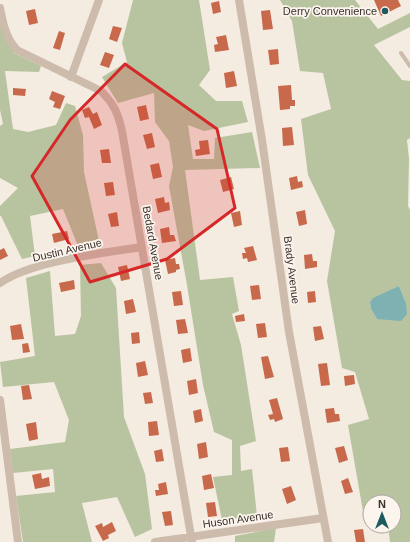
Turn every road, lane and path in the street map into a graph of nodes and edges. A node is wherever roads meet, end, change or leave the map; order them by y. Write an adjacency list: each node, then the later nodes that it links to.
1 (98, 0): 6 (street)
2 (239, 0): 10 (street, Brady Avenue)
3 (0, 8): 6 (street, Bedard Avenue)
4 (401, 53): 5 (lane)
5 (410, 66)
6 (71, 77): 7 (street, Bedard Avenue)
7 (142, 247): 8 (street, Dustin Avenue); 11 (street, Bedard Avenue)
8 (0, 283)
9 (0, 404): 12 (street)
10 (323, 518): 11 (street, Huson Avenue); 14 (street, Brady Avenue)
11 (192, 540): 13 (street, Huson Avenue)
12 (18, 542)
13 (155, 542)
14 (328, 542)

